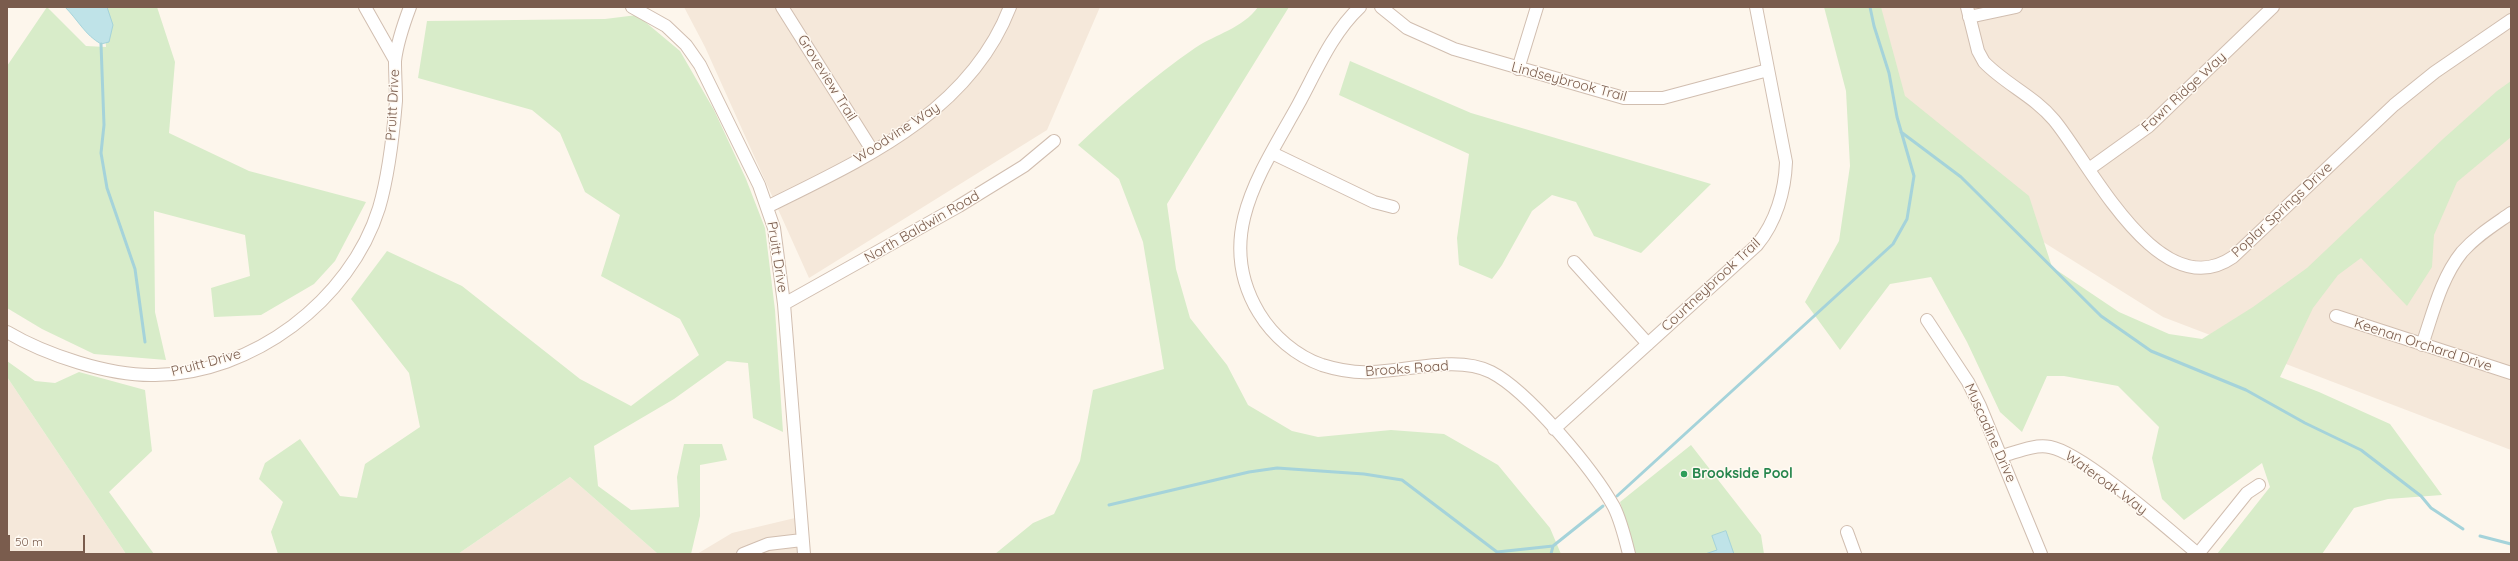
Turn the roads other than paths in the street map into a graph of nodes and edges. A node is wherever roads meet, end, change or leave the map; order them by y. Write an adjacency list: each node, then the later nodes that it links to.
1 (364, 7): 14 (street)
2 (410, 7): 14 (street, Pruitt Drive)
3 (632, 7): 21 (street, Pruitt Drive)
4 (782, 7): 18 (street, Groveview Trail)
5 (1010, 7): 18 (street, Woodvine Way)
6 (1360, 7): 19 (street, Brooks Road)
7 (1381, 7): 15 (street, Lindseybrook Trail)
8 (1537, 7): 15 (street)
9 (1756, 7): 16 (street, Courtneybrook Trail)
10 (2016, 7): 12 (street)
11 (2273, 7): 20 (street, Fawn Ridge Way)
12 (1968, 12): 20 (street, Poplar Springs Drive)
13 (2511, 20): 20 (street, Poplar Springs Drive)
14 (395, 60): 28 (street, Pruitt Drive)
15 (1518, 69): 16 (street, Lindseybrook Trail)
16 (1768, 70): 29 (street, Courtneybrook Trail)
17 (1054, 141): 25 (street, North Baldwin Road)
18 (872, 150): 21 (street, Woodvine Way)
19 (1272, 153): 22 (street); 32 (street, Brooks Road)
20 (2089, 169)
21 (767, 207): 25 (street, Pruitt Drive)
22 (1393, 207)
23 (2511, 213): 30 (street)
24 (1574, 262): 29 (street)
25 (784, 304): 36 (street, Pruitt Drive)
26 (2336, 316): 30 (street, Keenan Orchard Drive)
27 (1927, 320): 33 (street, Muscadine Drive)
28 (7, 332)
29 (1648, 344): 32 (street, Courtneybrook Trail)
30 (2422, 345): 31 (street, Keenan Orchard Drive)
31 (2511, 373)
32 (1554, 429): 39 (street, Brooks Road)
33 (2002, 456): 41 (street, Muscadine Drive); 42 (street, Wateroak Way)
34 (2259, 485): 42 (street)
35 (1847, 532): 40 (street)
36 (802, 540): 37 (street); 38 (street, Pruitt Drive)
37 (743, 554)
38 (804, 554)
39 (1629, 554)
40 (1855, 554)
41 (2041, 554)
42 (2198, 554)

